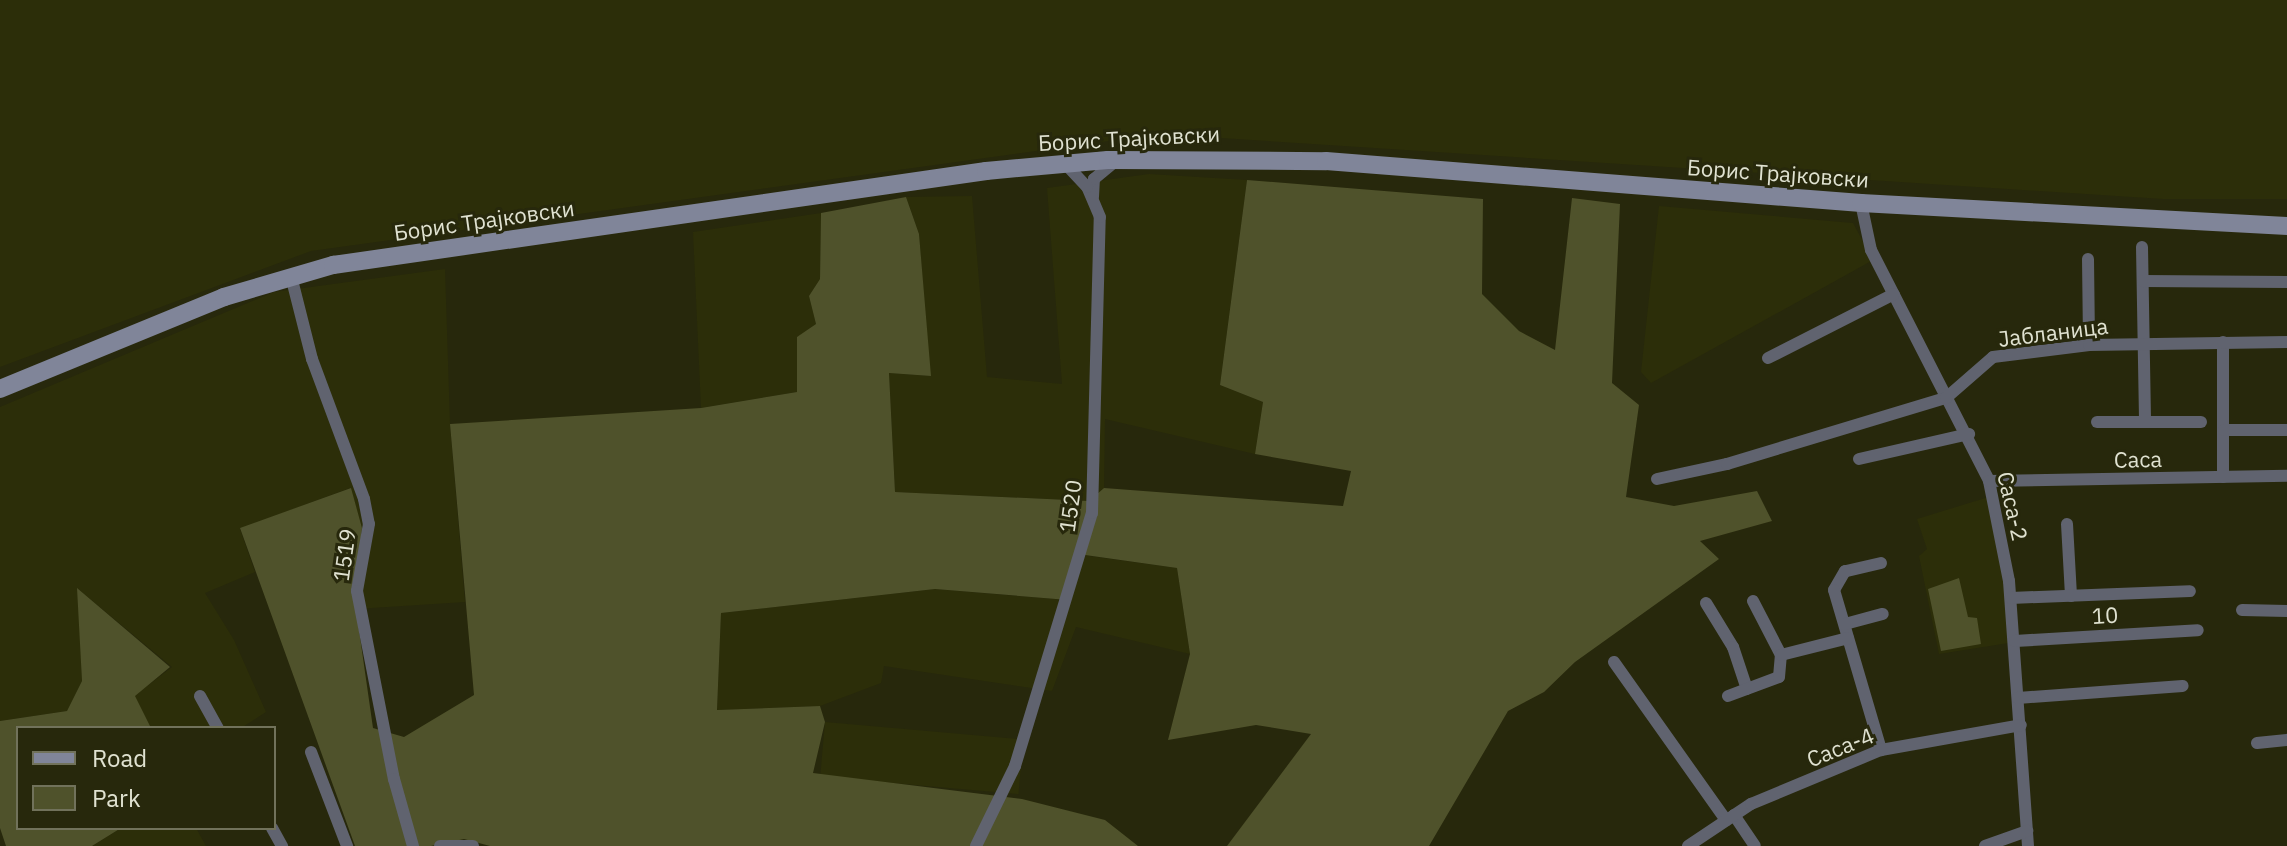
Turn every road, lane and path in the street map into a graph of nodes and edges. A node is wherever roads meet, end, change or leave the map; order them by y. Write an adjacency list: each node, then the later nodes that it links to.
1 (1119, 159): 2 (main road, Борис Трајковски); 3 (street); 4 (main road, Борис Трајковски)
2 (1065, 163): 3 (street, 1520); 8 (main road, Борис Трајковски)
3 (1093, 197): 64 (street, 1520)
4 (1861, 203): 5 (main road, Борис Трајковски); 11 (street, Саса-2)
5 (2287, 226)
6 (2142, 247): 9 (street)
7 (2088, 259): 15 (street)
8 (291, 276): 17 (main road, Борис Трајковски); 60 (street, 1519)
9 (2143, 281): 10 (street); 14 (street)
10 (2287, 282)
11 (1894, 294): 16 (street); 18 (street, Саса-2)
12 (2223, 342): 13 (street, Јабланица); 14 (street, Јабланица); 22 (street)
13 (2287, 342)
14 (2143, 344): 15 (street, Јабланица); 20 (street)
15 (2089, 345): 18 (street, Јабланица)
16 (1768, 358)
17 (0, 389)
18 (1946, 398): 24 (street, Саса-2); 28 (street, Јабланица)
19 (2097, 422): 20 (street)
20 (2145, 422): 21 (street)
21 (2201, 422)
22 (2224, 430): 23 (street); 27 (street)
23 (2287, 430)
24 (1969, 434): 25 (street); 29 (street, Саса-2)
25 (1859, 459)
26 (2287, 476): 27 (street, Саса)
27 (2223, 477): 29 (street, Саса)
28 (1657, 479)
29 (1989, 481): 34 (street, Саса-2)
30 (2067, 524): 33 (street)
31 (1881, 563): 40 (street)
32 (2190, 591): 33 (street)
33 (2071, 596): 34 (street)
34 (2011, 598): 43 (street, Саса-2)
35 (1753, 601): 44 (street)
36 (1706, 603): 47 (street)
37 (2242, 610): 38 (street)
38 (2287, 611)
39 (1883, 614): 40 (street)
40 (1845, 624): 42 (street)
41 (2198, 630): 43 (street, 10)
42 (1848, 638): 44 (street); 55 (street)
43 (2015, 641): 50 (street, Саса-2)
44 (1781, 655): 47 (street)
45 (1614, 662): 57 (street)
46 (2183, 686): 50 (street)
47 (1747, 689): 49 (street)
48 (200, 696): 52 (street)
49 (1728, 696)
50 (2018, 698): 51 (street, Саса-2)
51 (2021, 725): 55 (street, Саса-4); 58 (street, Саса-2)
52 (217, 726)
53 (2287, 740): 54 (street)
54 (2257, 743)
55 (1881, 750): 57 (street, Саса-4)
56 (311, 752): 59 (street)
57 (1730, 817): 65 (street, Саса-4); 66 (street)
58 (2027, 831): 67 (street); 68 (street, Саса-2)
59 (347, 846)
60 (414, 846): 61 (street)
61 (434, 846)
62 (440, 846): 63 (street)
63 (473, 846)
64 (976, 846)
65 (1688, 846)
66 (1755, 846)
67 (1985, 846)
68 (2028, 846)

